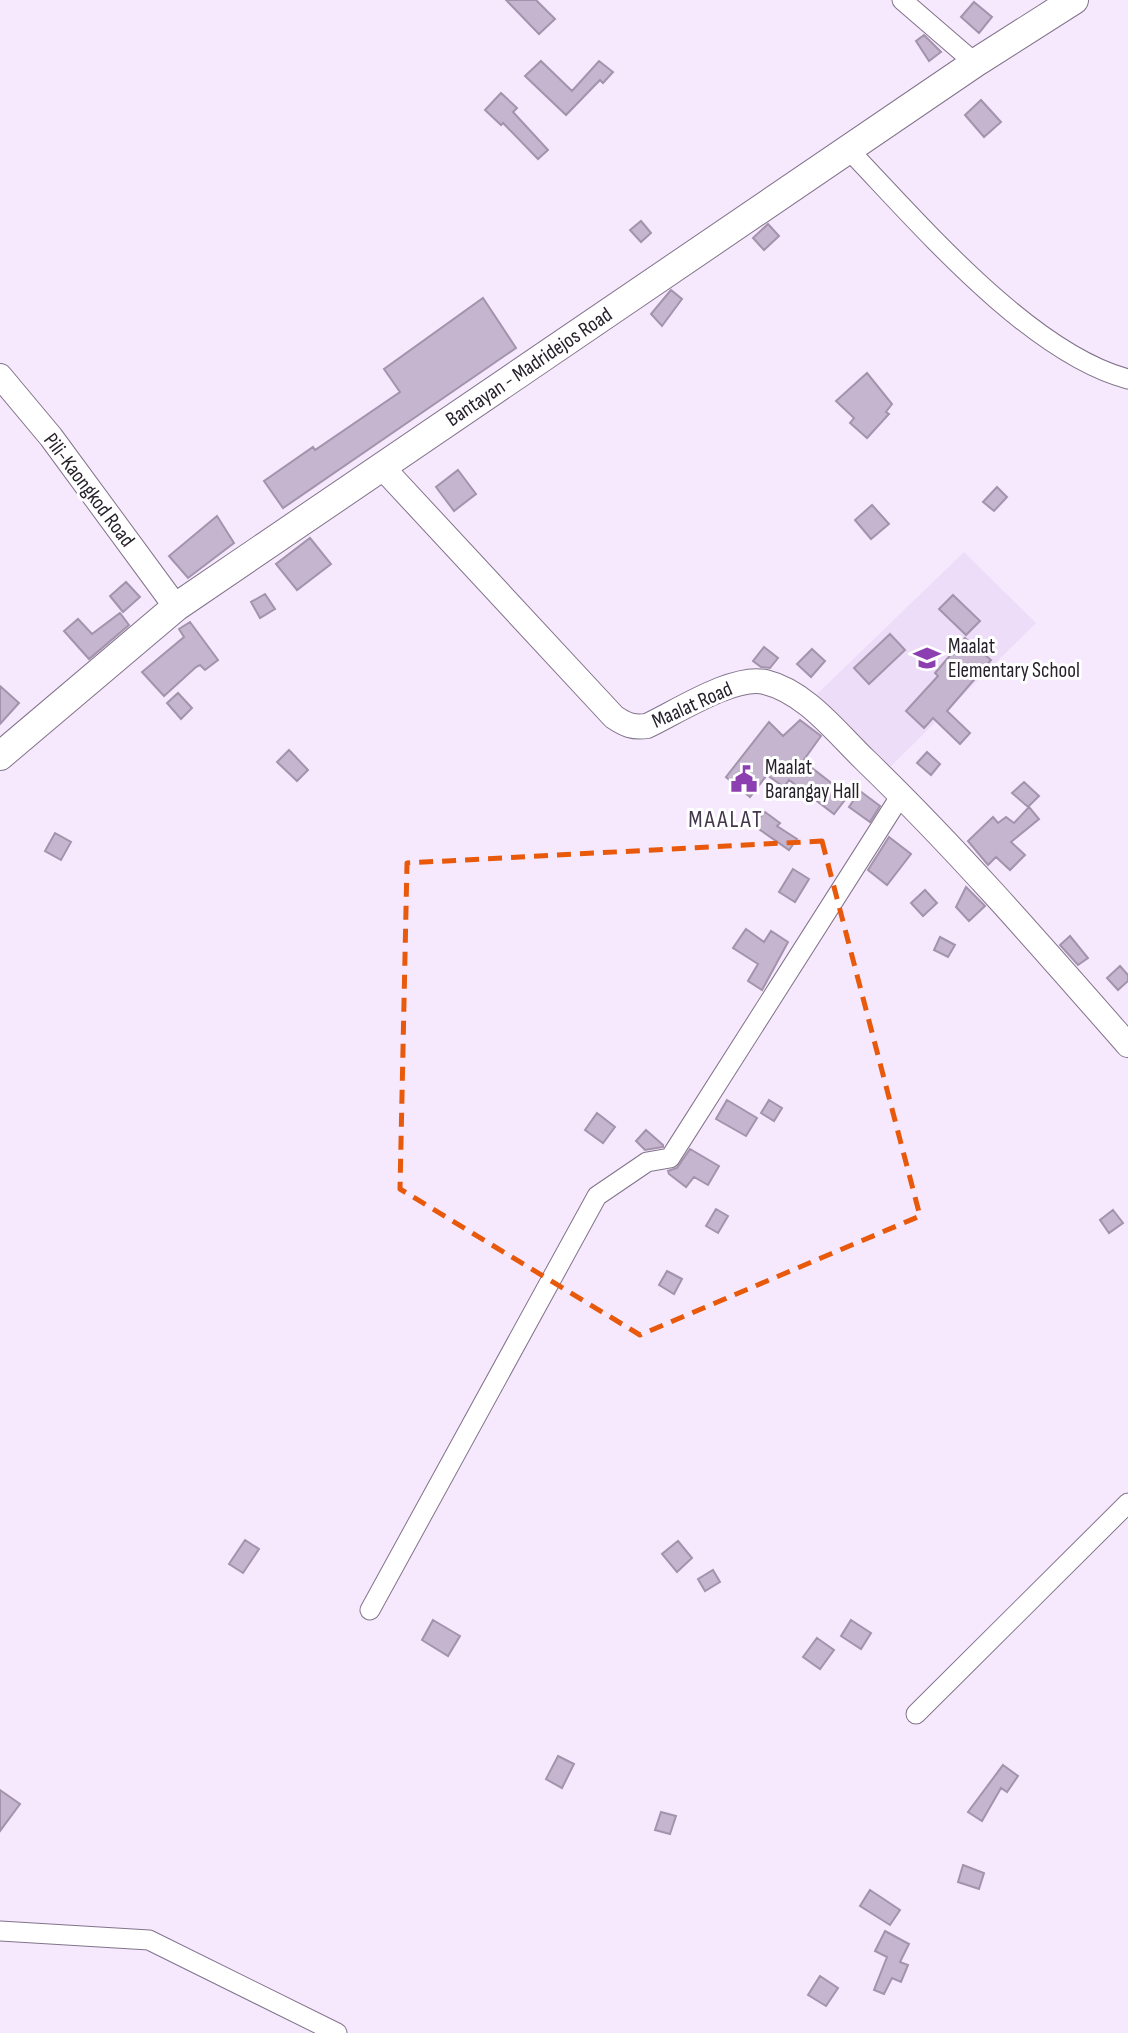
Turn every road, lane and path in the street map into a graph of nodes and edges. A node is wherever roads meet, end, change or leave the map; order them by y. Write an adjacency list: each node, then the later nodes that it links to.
1 (902, 0): 3 (street)
2 (1074, 0): 3 (main road, Bantayan - Madridejos Road)
3 (975, 63): 4 (main road, Bantayan - Madridejos Road)
4 (848, 149): 6 (street); 7 (main road, Bantayan - Madridejos Road)
5 (0, 376): 8 (street, Pili-Kaongkod Road)
6 (1128, 379)
7 (382, 467): 8 (main road, Bantayan - Madridejos Road); 10 (street, Maalat Road)
8 (176, 607): 9 (main road, Bantayan - Madridejos Road)
9 (0, 756)
10 (901, 795): 11 (street, Maalat Road); 13 (street)
11 (1128, 1045)
12 (1128, 1503): 14 (street)
13 (370, 1609)
14 (916, 1714)
15 (0, 1931): 16 (street)
16 (337, 2033)

